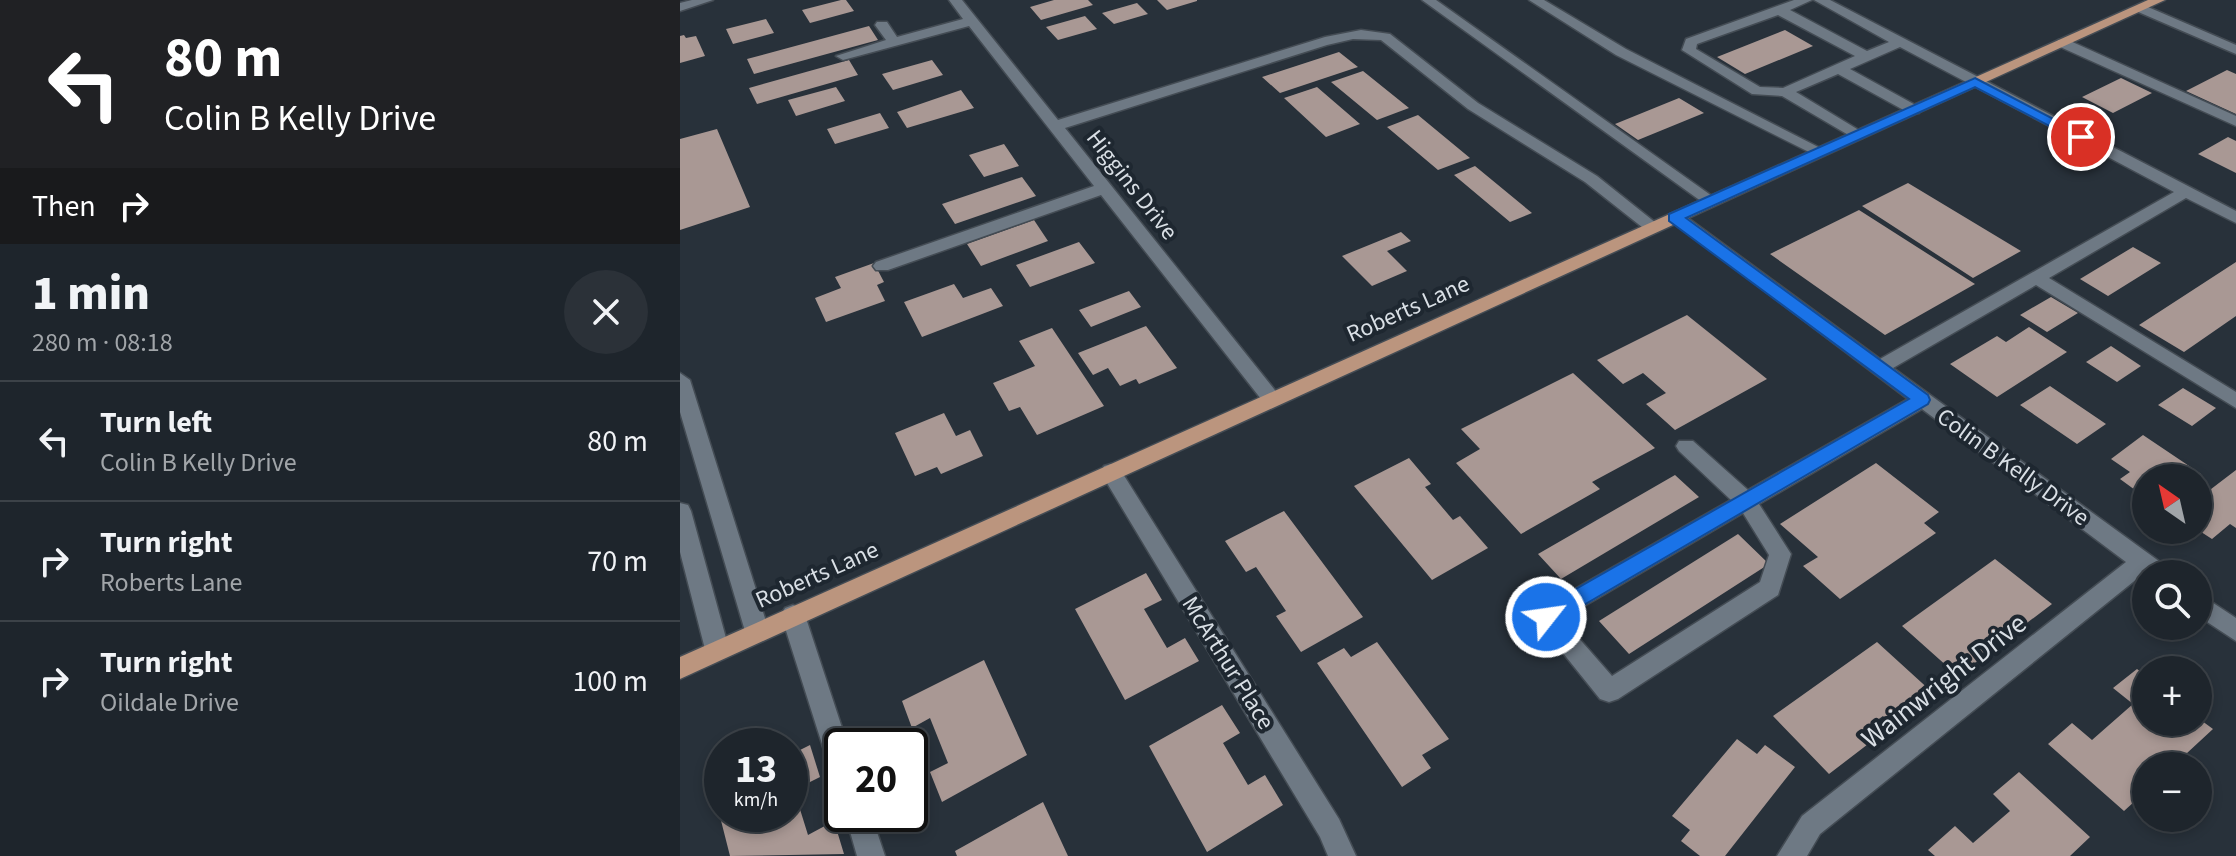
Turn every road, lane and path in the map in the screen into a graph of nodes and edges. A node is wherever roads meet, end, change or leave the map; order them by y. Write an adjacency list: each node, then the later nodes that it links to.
1 (707, 0): 8 (street)
2 (955, 0): 11 (street, Higgins Drive)
3 (1428, 0): 29 (street)
4 (1535, 0): 26 (street)
5 (1806, 0): 10 (street)
6 (1820, 0): 14 (street)
7 (2159, 0): 9 (main road, Roberts Lane)
8 (680, 7)
9 (2141, 8): 15 (main road, Roberts Lane); 16 (street)
10 (1779, 10): 18 (street); 21 (street)
11 (971, 21): 13 (street); 24 (street, Higgins Drive)
12 (882, 25): 13 (street)
13 (894, 42): 17 (street)
14 (1900, 42): 18 (street); 20 (street)
15 (2063, 43): 20 (main road, Roberts Lane); 23 (street)
16 (2236, 50)
17 (843, 56)
18 (1867, 57): 19 (street)
19 (1839, 69): 21 (street); 22 (street)
20 (1975, 82): 22 (main road, Roberts Lane); 28 (street)
21 (1785, 92): 25 (street)
22 (1914, 110): 25 (main road, Roberts Lane)
23 (2236, 122)
24 (1055, 126): 27 (street, Higgins Drive); 32 (street)
25 (1857, 135): 26 (main road, Roberts Lane)
26 (1820, 152): 29 (main road, Roberts Lane)
27 (1104, 188): 33 (street); 37 (street, Higgins Drive)
28 (2186, 192): 31 (street); 34 (street)
29 (1711, 201): 30 (main road, Roberts Lane)
30 (1675, 217): 32 (main road, Roberts Lane); 35 (street, Colin B Kelly Drive)
31 (2236, 218)
32 (1653, 227): 37 (main road, Roberts Lane)
33 (882, 266)
34 (2037, 278): 35 (street); 39 (street)
35 (1879, 368): 38 (street, Colin B Kelly Drive)
36 (680, 380): 48 (street)
37 (1272, 399): 41 (main road, Roberts Lane)
38 (1922, 400): 42 (street); 44 (street, Colin B Kelly Drive)
39 (2236, 401)
40 (1686, 446): 42 (street)
41 (1111, 472): 47 (main road, Roberts Lane); 55 (street, McArthur Place)
42 (1746, 501): 42 (street)
43 (680, 511): 50 (street)
44 (2139, 560)
45 (2132, 582): 56 (street, Wainwright Drive)
46 (2212, 613): 49 (street)
47 (793, 615): 48 (main road, Roberts Lane); 52 (street)
48 (757, 631): 50 (main road, Roberts Lane)
49 (2236, 631)
50 (717, 649): 51 (main road, Roberts Lane)
51 (680, 668)
52 (830, 728)
53 (864, 832): 54 (street)
54 (871, 856)
55 (1342, 856)
56 (1791, 856)

